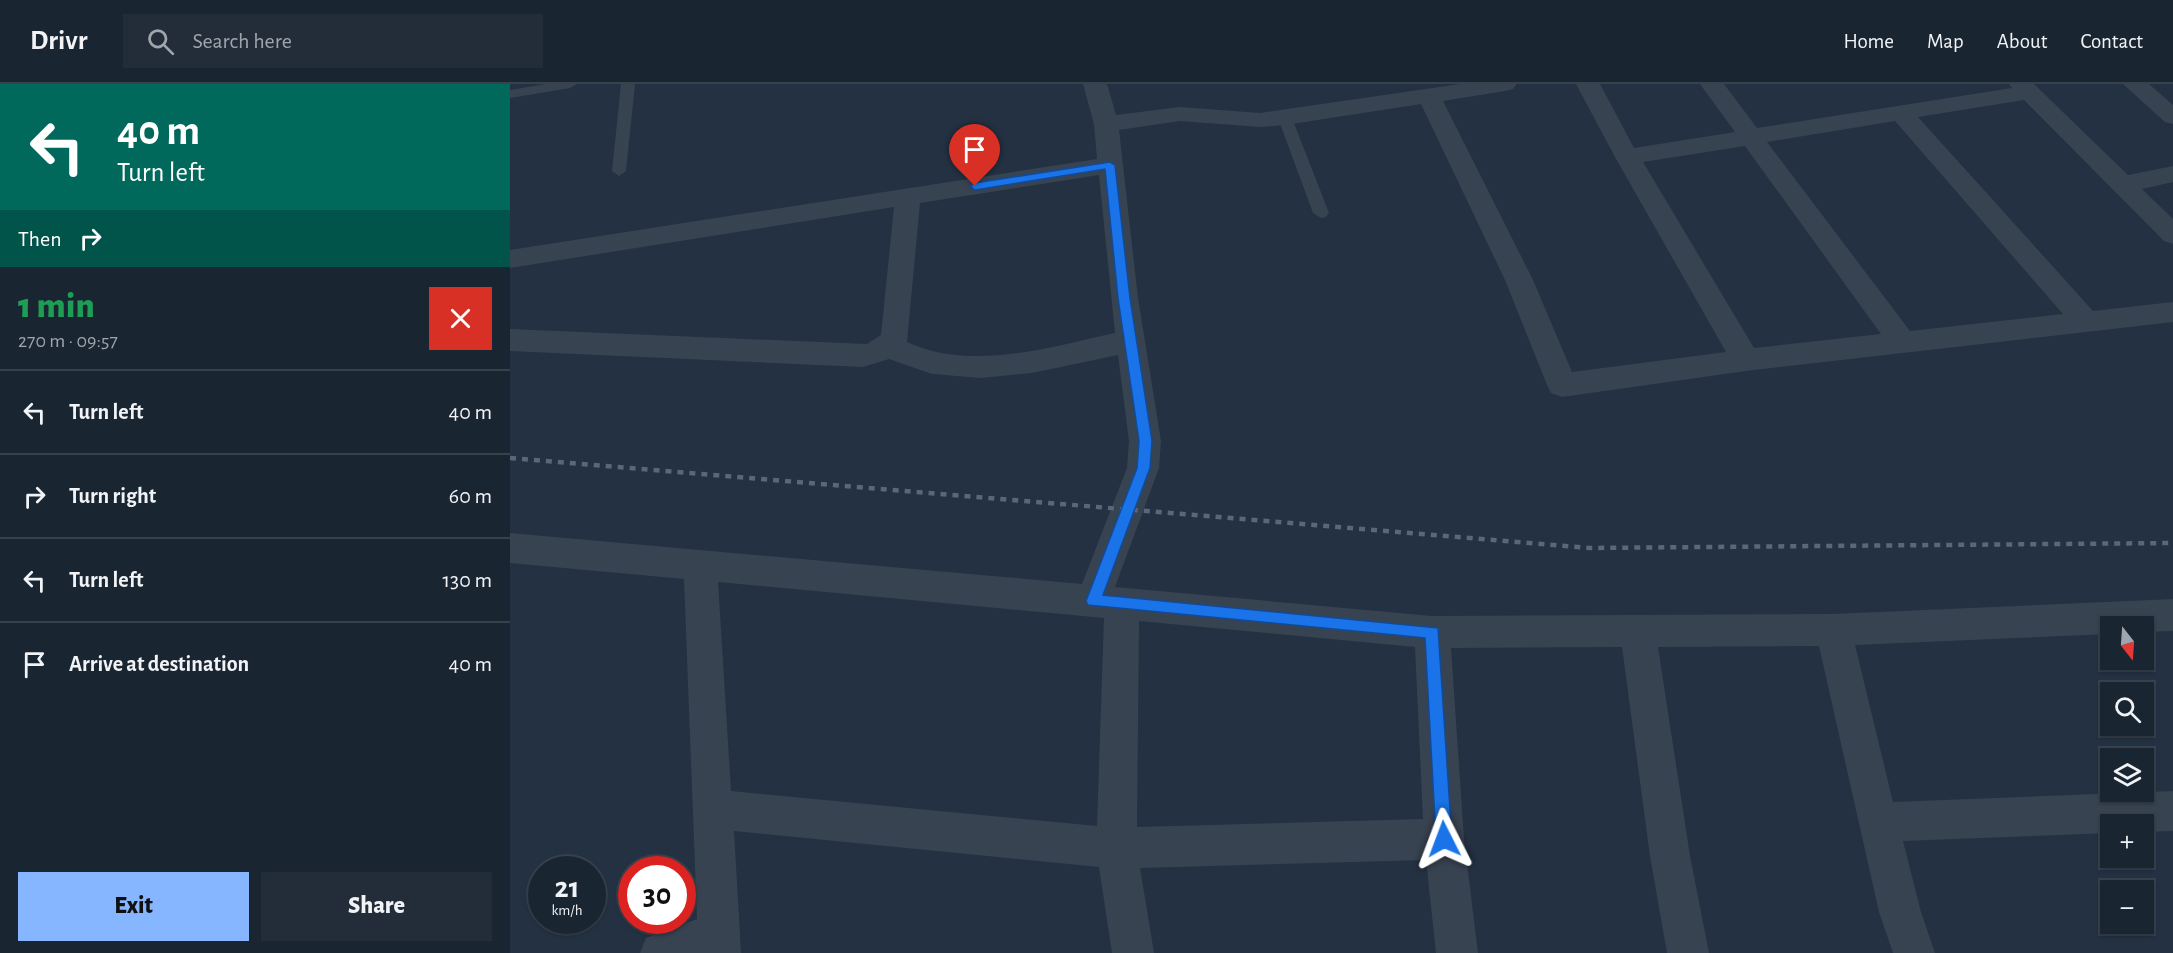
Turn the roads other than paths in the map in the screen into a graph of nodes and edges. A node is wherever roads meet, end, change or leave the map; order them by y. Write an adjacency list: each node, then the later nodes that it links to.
1 (570, 84): 9 (lane)
2 (628, 84): 18 (lane)
3 (1095, 84): 14 (street)
4 (1505, 84): 10 (street)
5 (1588, 84): 16 (street)
6 (1712, 84): 15 (street)
7 (2135, 84): 12 (street)
8 (2025, 88): 11 (street); 20 (street)
9 (510, 94)
10 (1428, 95): 13 (street); 31 (street)
11 (1900, 112): 15 (street); 26 (street)
12 (2173, 117)
13 (1286, 118): 14 (street); 22 (lane)
14 (1106, 124): 17 (street)
15 (1752, 138): 16 (street); 29 (street)
16 (1627, 157): 31 (street)
17 (1110, 165): 21 (street); 28 (street)
18 (619, 171)
19 (2173, 174): 20 (street)
20 (2122, 185): 23 (street)
21 (908, 197): 24 (street); 30 (street)
22 (1321, 213)
23 (2173, 235)
24 (510, 259)
25 (2173, 312): 26 (street)
26 (2086, 321): 29 (street)
27 (510, 340): 30 (street)
28 (1130, 341): 30 (street); 34 (street)
29 (1903, 343): 31 (street)
30 (889, 346)
31 (1746, 360)
32 (510, 549): 33 (street)
33 (700, 565): 34 (street); 39 (street)
34 (1108, 602): 37 (street); 43 (street)
35 (2173, 615): 36 (street)
36 (1833, 630): 38 (street); 41 (street)
37 (1432, 632): 38 (street); 42 (street)
38 (1638, 632): 48 (street)
39 (712, 809): 43 (street); 44 (street)
40 (2173, 811): 41 (street)
41 (1879, 822): 49 (street)
42 (1444, 839): 43 (street); 47 (street)
43 (1117, 848): 46 (street)
44 (719, 943): 45 (street)
45 (661, 953)
46 (1133, 953)
47 (1457, 953)
48 (1688, 953)
49 (1914, 953)

